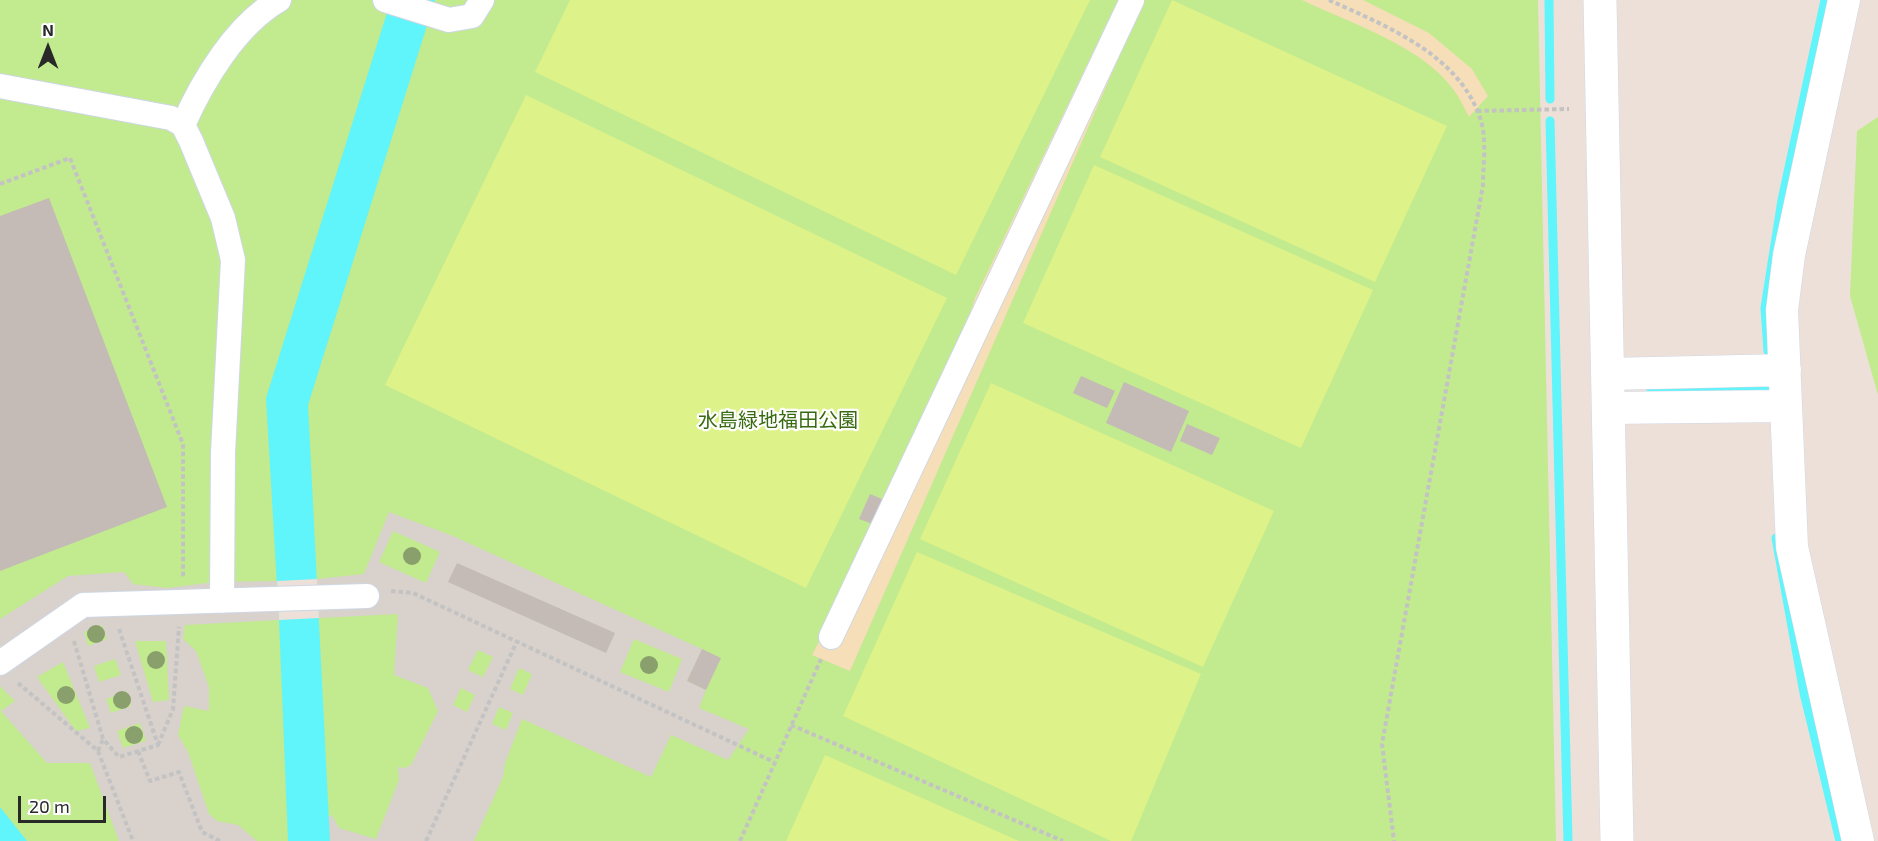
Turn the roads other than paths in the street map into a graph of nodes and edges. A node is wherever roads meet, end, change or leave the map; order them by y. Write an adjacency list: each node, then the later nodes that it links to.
1 (279, 0): 8 (street)
2 (385, 0): 3 (street)
3 (482, 0)
4 (1132, 0): 15 (street)
5 (1599, 0): 10 (street)
6 (1844, 0): 9 (street)
7 (0, 86): 8 (street)
8 (183, 124): 14 (street)
9 (1785, 370): 10 (street); 11 (street)
10 (1608, 374): 12 (street)
11 (1786, 406): 12 (street); 18 (street)
12 (1609, 408): 17 (street)
13 (367, 596): 14 (street)
14 (222, 600): 16 (street)
15 (831, 637)
16 (7, 671)
17 (1617, 841)
18 (1858, 841)

